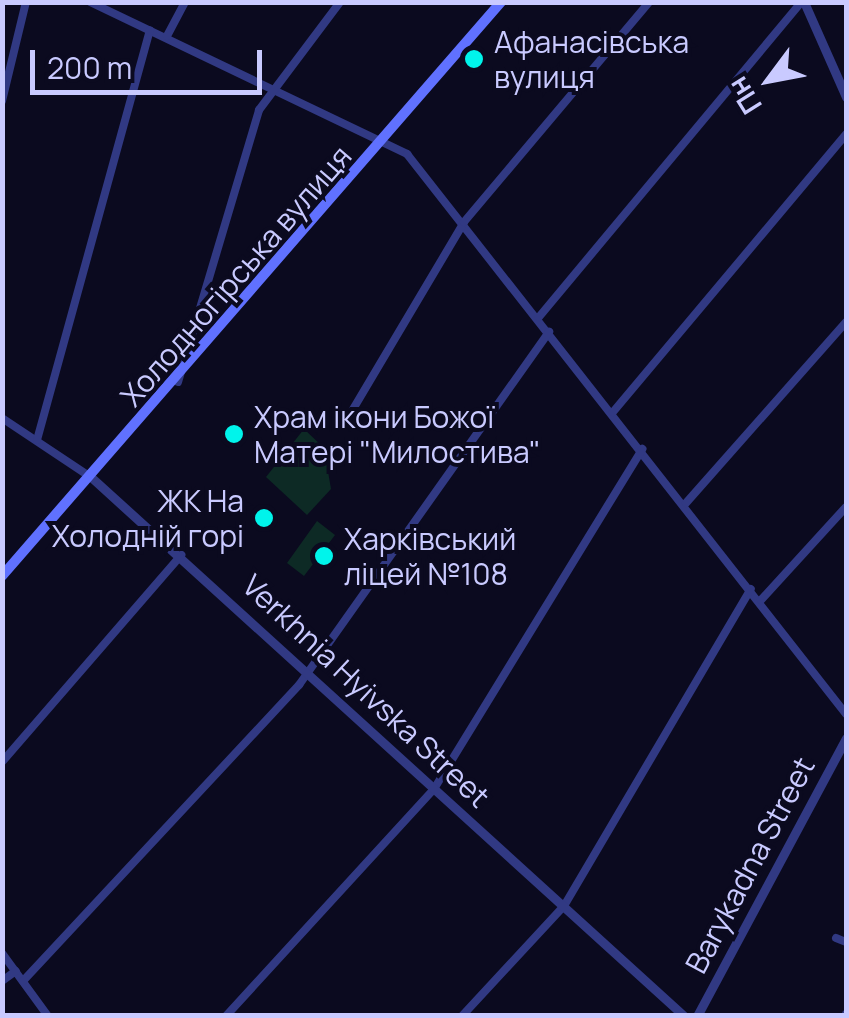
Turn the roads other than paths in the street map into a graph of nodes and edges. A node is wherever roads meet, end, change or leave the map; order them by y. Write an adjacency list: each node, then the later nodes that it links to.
1 (26, 2): 12 (street)
2 (90, 2): 8 (street)
3 (184, 2): 9 (street)
4 (340, 2): 10 (street)
5 (500, 2): 14 (main road, Холодногірська вулиця)
6 (649, 2): 15 (street)
7 (802, 2): 11 (street); 16 (street)
8 (150, 30): 9 (street); 23 (street)
9 (167, 36): 10 (street)
10 (274, 84): 14 (street); 19 (street)
11 (846, 97)
12 (2, 101)
13 (846, 134): 20 (street)
14 (389, 139): 15 (street); 19 (main road, Холодногірська вулиця)
15 (464, 222): 16 (street); 22 (street)
16 (538, 317): 18 (street)
17 (846, 322): 26 (street)
18 (549, 332): 20 (street); 32 (street)
19 (178, 382): 25 (main road, Холодногірська вулиця)
20 (613, 412): 24 (street)
21 (2, 418): 23 (street, Verkhnia Hyivska Street)
22 (346, 421)
23 (37, 440): 25 (street, Verkhnia Hyivska Street)
24 (642, 449): 26 (street); 36 (street)
25 (92, 478): 28 (street, Verkhnia Hyivska Street); 29 (main road, Холодногірська вулиця)
26 (686, 503): 30 (street)
27 (846, 506): 31 (street)
28 (181, 555): 32 (street, Verkhnia Hyivska Street); 35 (street)
29 (2, 576)
30 (751, 589): 31 (street); 37 (street)
31 (761, 600): 33 (street)
32 (308, 673): 36 (street, Verkhnia Hyivska Street); 43 (street)
33 (846, 714)
34 (846, 738): 48 (street, Barykadna Street)
35 (2, 762)
36 (434, 789): 37 (street, Verkhnia Hyivska Street); 45 (street)
37 (564, 906): 46 (street); 47 (street, Verkhnia Hyivska Street)
38 (836, 938): 39 (street)
39 (846, 942)
40 (2, 953): 41 (street)
41 (16, 971): 42 (street); 43 (street)
42 (2, 981)
43 (23, 981): 44 (street)
44 (48, 1016)
45 (226, 1016)
46 (462, 1016)
47 (684, 1016)
48 (697, 1016)

